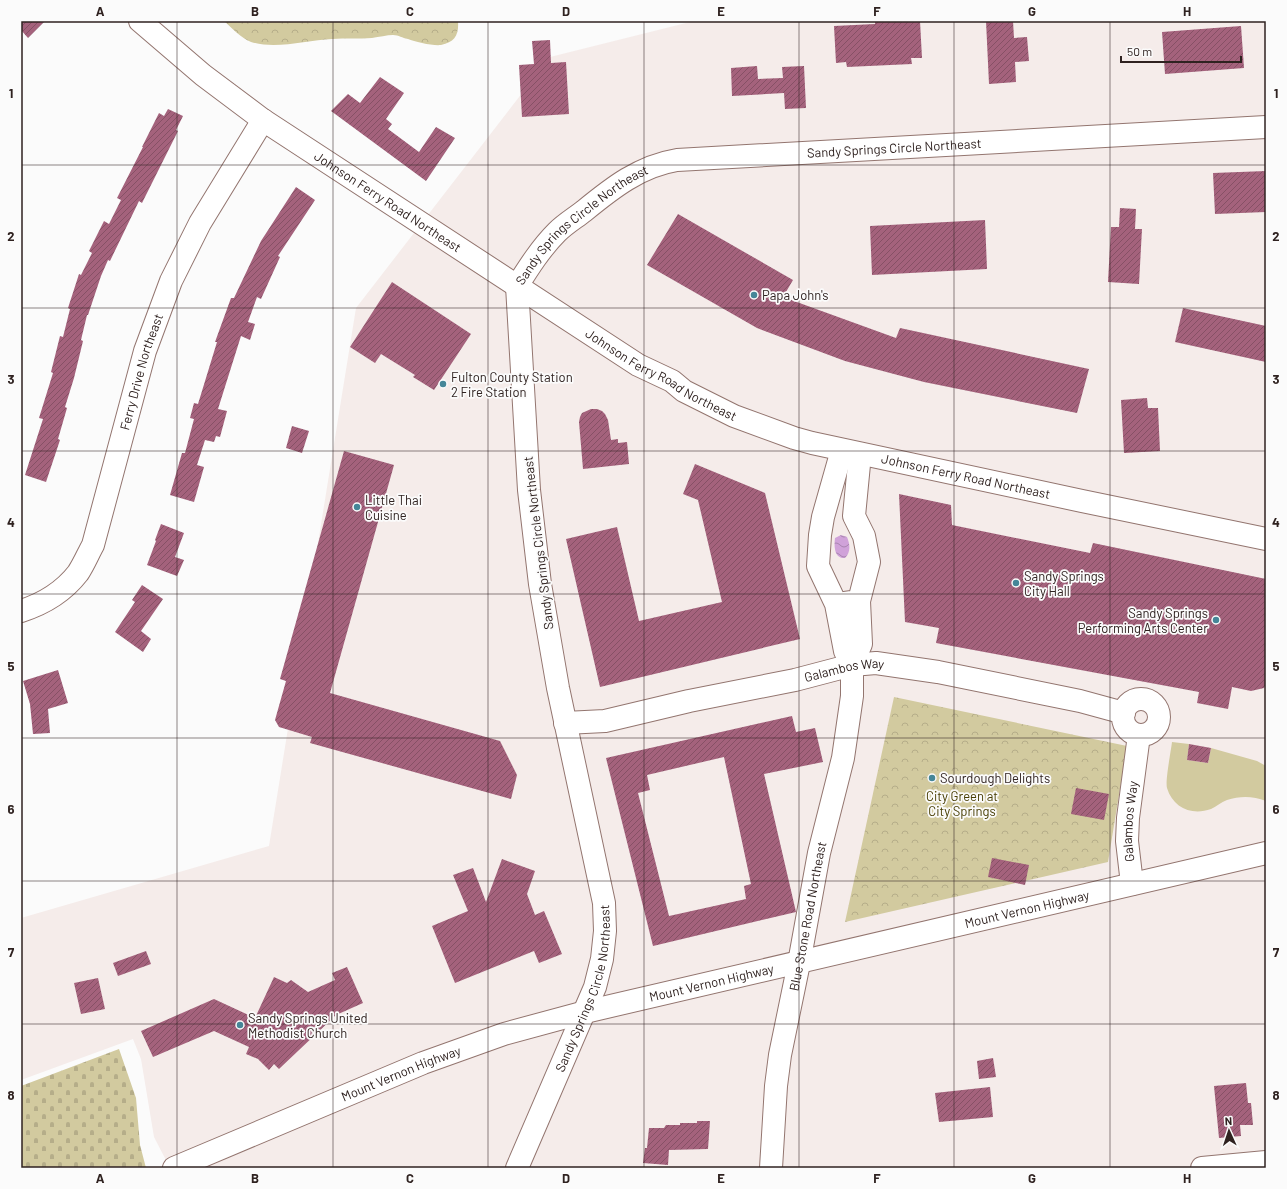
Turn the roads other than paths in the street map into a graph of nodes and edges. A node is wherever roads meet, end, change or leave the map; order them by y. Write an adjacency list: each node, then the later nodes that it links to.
1 (140, 21): 2 (street, Johnson Ferry Road Northeast)
2 (263, 120): 4 (street, Johnson Ferry Road Northeast); 11 (street, Ferry Drive Northeast)
3 (1266, 127): 4 (street, Sandy Springs Circle Northeast)
4 (517, 286): 5 (street, Johnson Ferry Road Northeast); 14 (street, Sandy Springs Circle Northeast)
5 (851, 452): 6 (street); 7 (street, Blue Stone Road Northeast); 8 (street, Johnson Ferry Road Northeast)
6 (854, 516): 7 (street); 9 (street, Blue Stone Road Northeast)
7 (823, 517): 10 (street, Blue Stone Road Northeast)
8 (1266, 539)
9 (859, 601): 10 (street); 12 (street, Blue Stone Road Northeast)
10 (836, 604): 12 (street, Blue Stone Road Northeast)
11 (21, 611)
12 (852, 665): 13 (street, Galambos Way); 14 (street, Galambos Way); 18 (street, Blue Stone Road Northeast)
13 (1124, 713): 15 (street); 15 (street)
14 (565, 723): 19 (street, Sandy Springs Circle Northeast)
15 (1139, 735): 17 (street, Galambos Way)
16 (1266, 853): 17 (street, Mount Vernon Highway)
17 (1132, 884): 18 (street, Mount Vernon Highway)
18 (799, 963): 19 (street, Mount Vernon Highway); 23 (street, Blue Stone Road Northeast)
19 (585, 1012): 21 (street, Mount Vernon Highway); 22 (street, Sandy Springs Circle Northeast)
20 (1266, 1162): 24 (street)
21 (174, 1168)
22 (517, 1168)
23 (771, 1168)
24 (1202, 1168)

